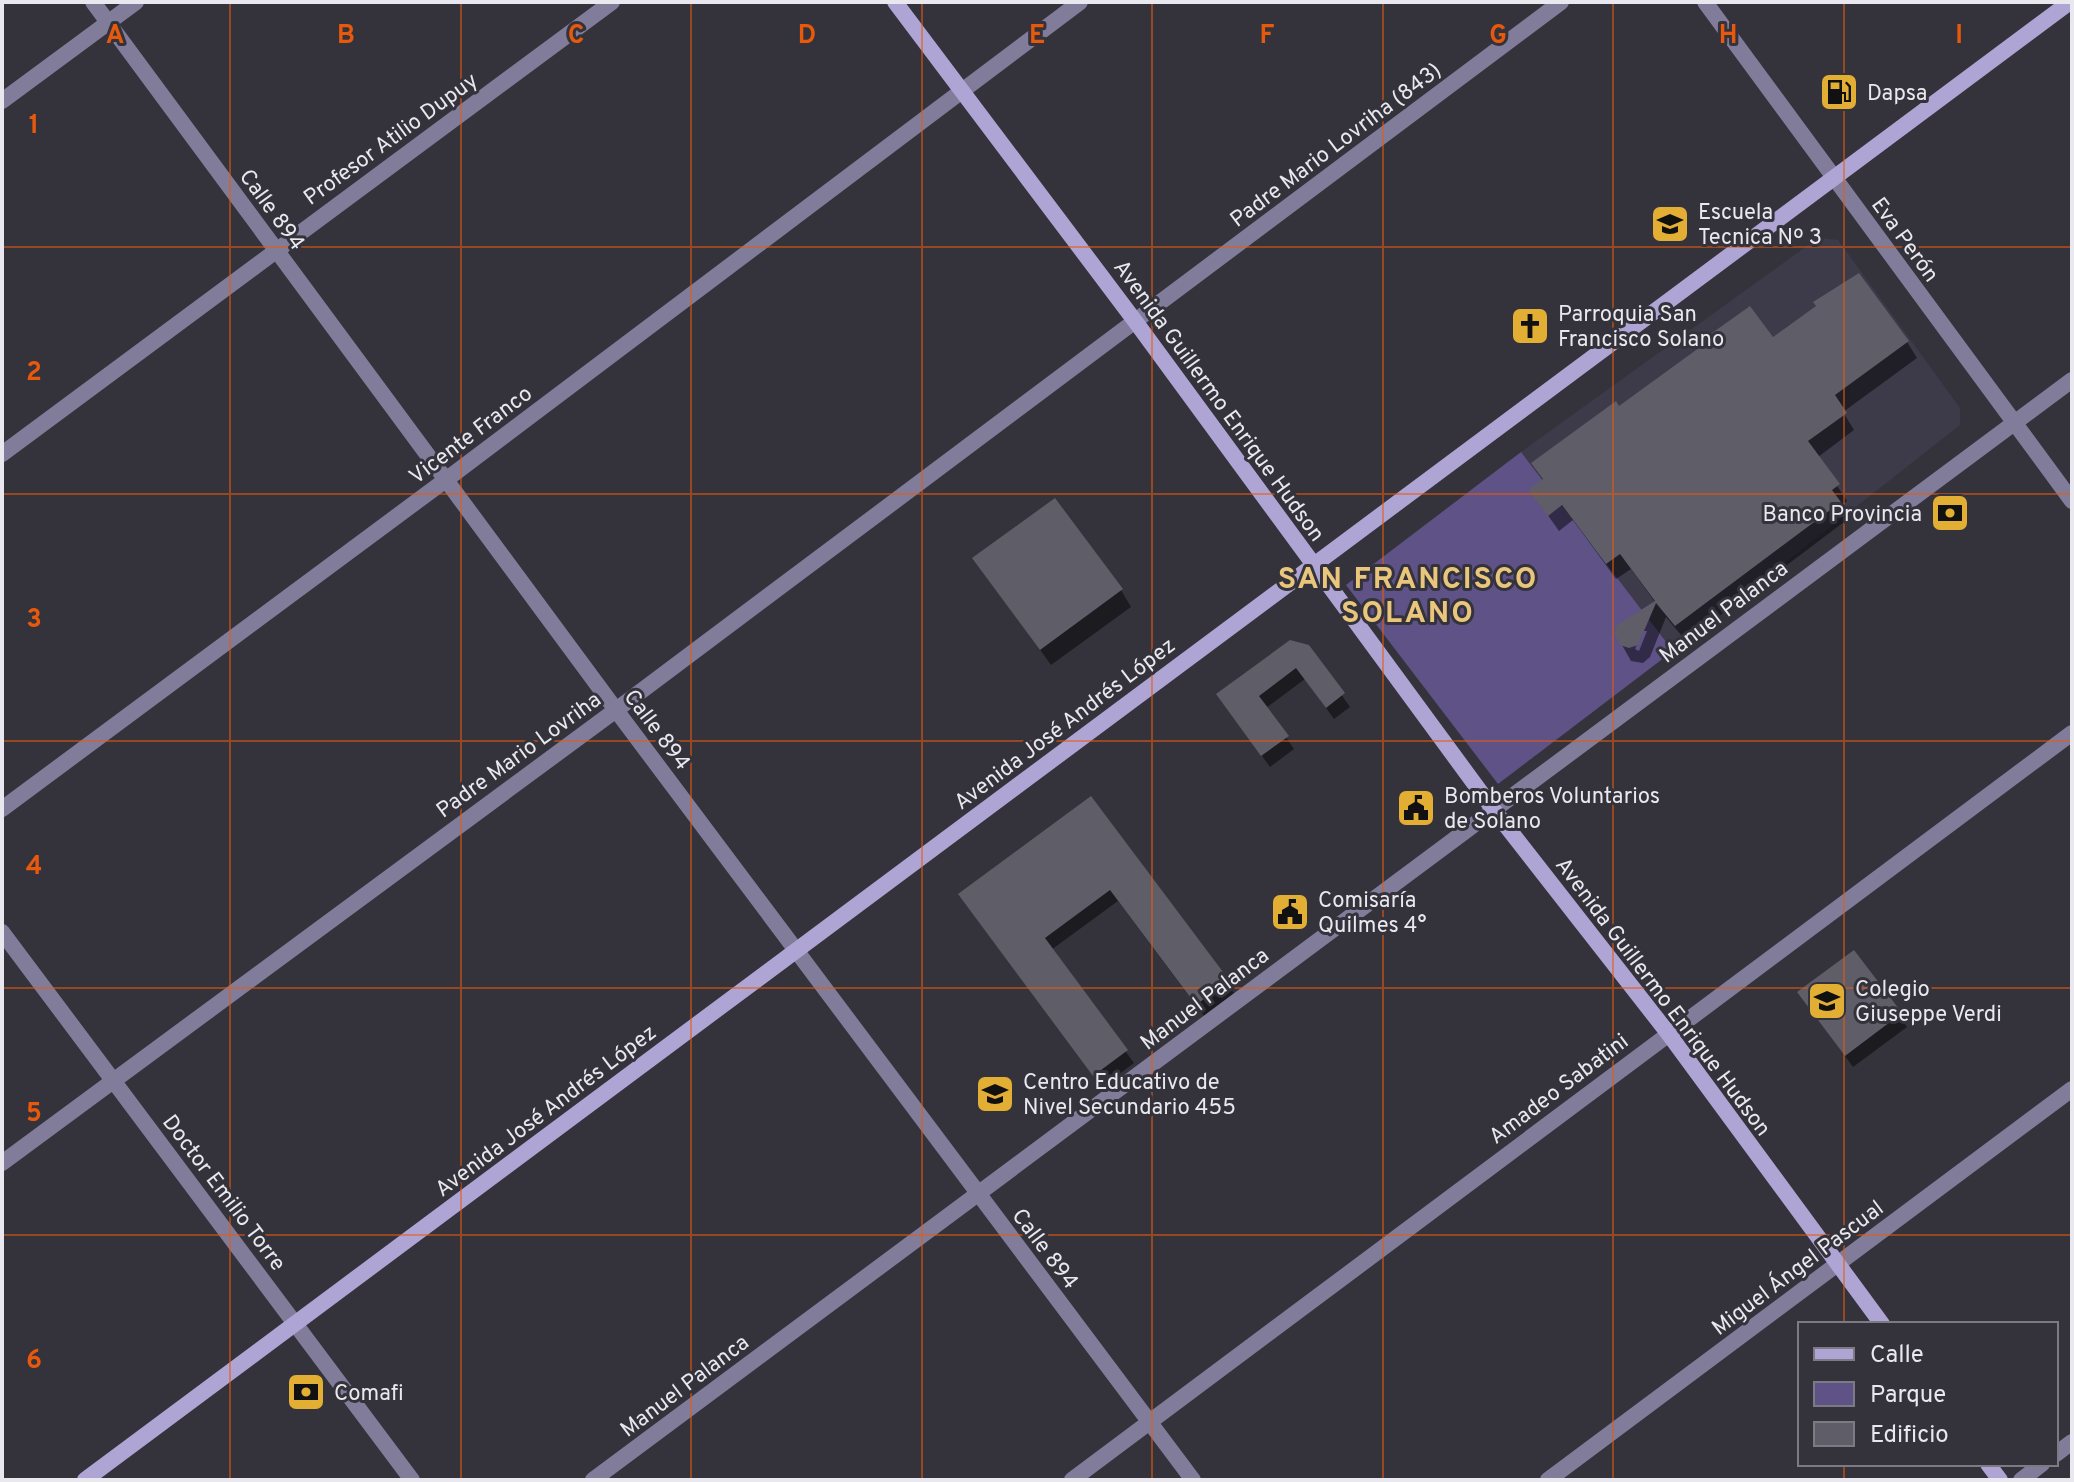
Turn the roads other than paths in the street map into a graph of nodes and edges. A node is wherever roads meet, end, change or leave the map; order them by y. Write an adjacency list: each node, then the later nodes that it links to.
1 (93, 2): 9 (street, Calle 894)
2 (136, 2): 9 (street)
3 (612, 2): 13 (street, Profesor Atilio Dupuy)
4 (895, 2): 10 (main road, Avenida Guillermo Enrique Hudson)
5 (1080, 2): 10 (street, Vicente Franco)
6 (1561, 2): 14 (street, Padre Mario Lovriha (843))
7 (1705, 2): 12 (street, Eva Perón)
8 (2070, 2): 12 (main road, Avenida José Andrés López)
9 (108, 23): 11 (street); 13 (street, Calle 894)
10 (962, 89): 14 (main road, Avenida Guillermo Enrique Hudson); 18 (street, Vicente Franco)
11 (2, 101)
12 (1834, 179): 16 (street, Eva Perón); 20 (main road, Avenida José Andrés López)
13 (275, 250): 17 (street, Profesor Atilio Dupuy); 18 (street, Calle 894)
14 (1135, 321): 20 (main road, Avenida Guillermo Enrique Hudson); 21 (street, Padre Mario Lovriha)
15 (2072, 380): 16 (street, Manuel Palanca)
16 (2014, 423): 19 (street, Eva Perón); 24 (street, Manuel Palanca)
17 (2, 454)
18 (447, 479): 21 (street, Calle 894); 23 (street, Vicente Franco)
19 (2072, 501)
20 (1314, 564): 24 (main road, Avenida Guillermo Enrique Hudson); 26 (main road, Avenida José Andrés López)
21 (616, 710): 26 (street, Calle 894); 28 (street, Padre Mario Lovriha)
22 (2072, 733): 27 (street, Amadeo Sabatini)
23 (2, 809)
24 (1493, 809): 27 (main road, Avenida Guillermo Enrique Hudson); 31 (street, Manuel Palanca)
25 (2, 932): 28 (street, Doctor Emilio Torre)
26 (797, 950): 31 (street, Calle 894); 33 (main road, Avenida José Andrés López)
27 (1668, 1033): 32 (main road, Avenida Guillermo Enrique Hudson); 35 (street, Amadeo Sabatini)
28 (112, 1081): 30 (street, Padre Mario Lovriha); 33 (street, Doctor Emilio Torre)
29 (2072, 1089): 32 (street, Miguel Ángel Pascual)
30 (2, 1163)
31 (977, 1195): 35 (street, Calle 894); 39 (street, Manuel Palanca)
32 (1837, 1264): 34 (main road, Avenida Guillermo Enrique Hudson); 42 (street, Miguel Ángel Pascual)
33 (296, 1322): 37 (main road, Avenida José Andrés López); 38 (street, Doctor Emilio Torre)
34 (1880, 1322)
35 (1151, 1422): 40 (street, Amadeo Sabatini); 41 (street, Calle 894)
36 (2039, 1466): 43 (street)
37 (85, 1480)
38 (412, 1480)
39 (593, 1480)
40 (1072, 1480)
41 (1193, 1480)
42 (1548, 1480)
43 (2021, 1480)

